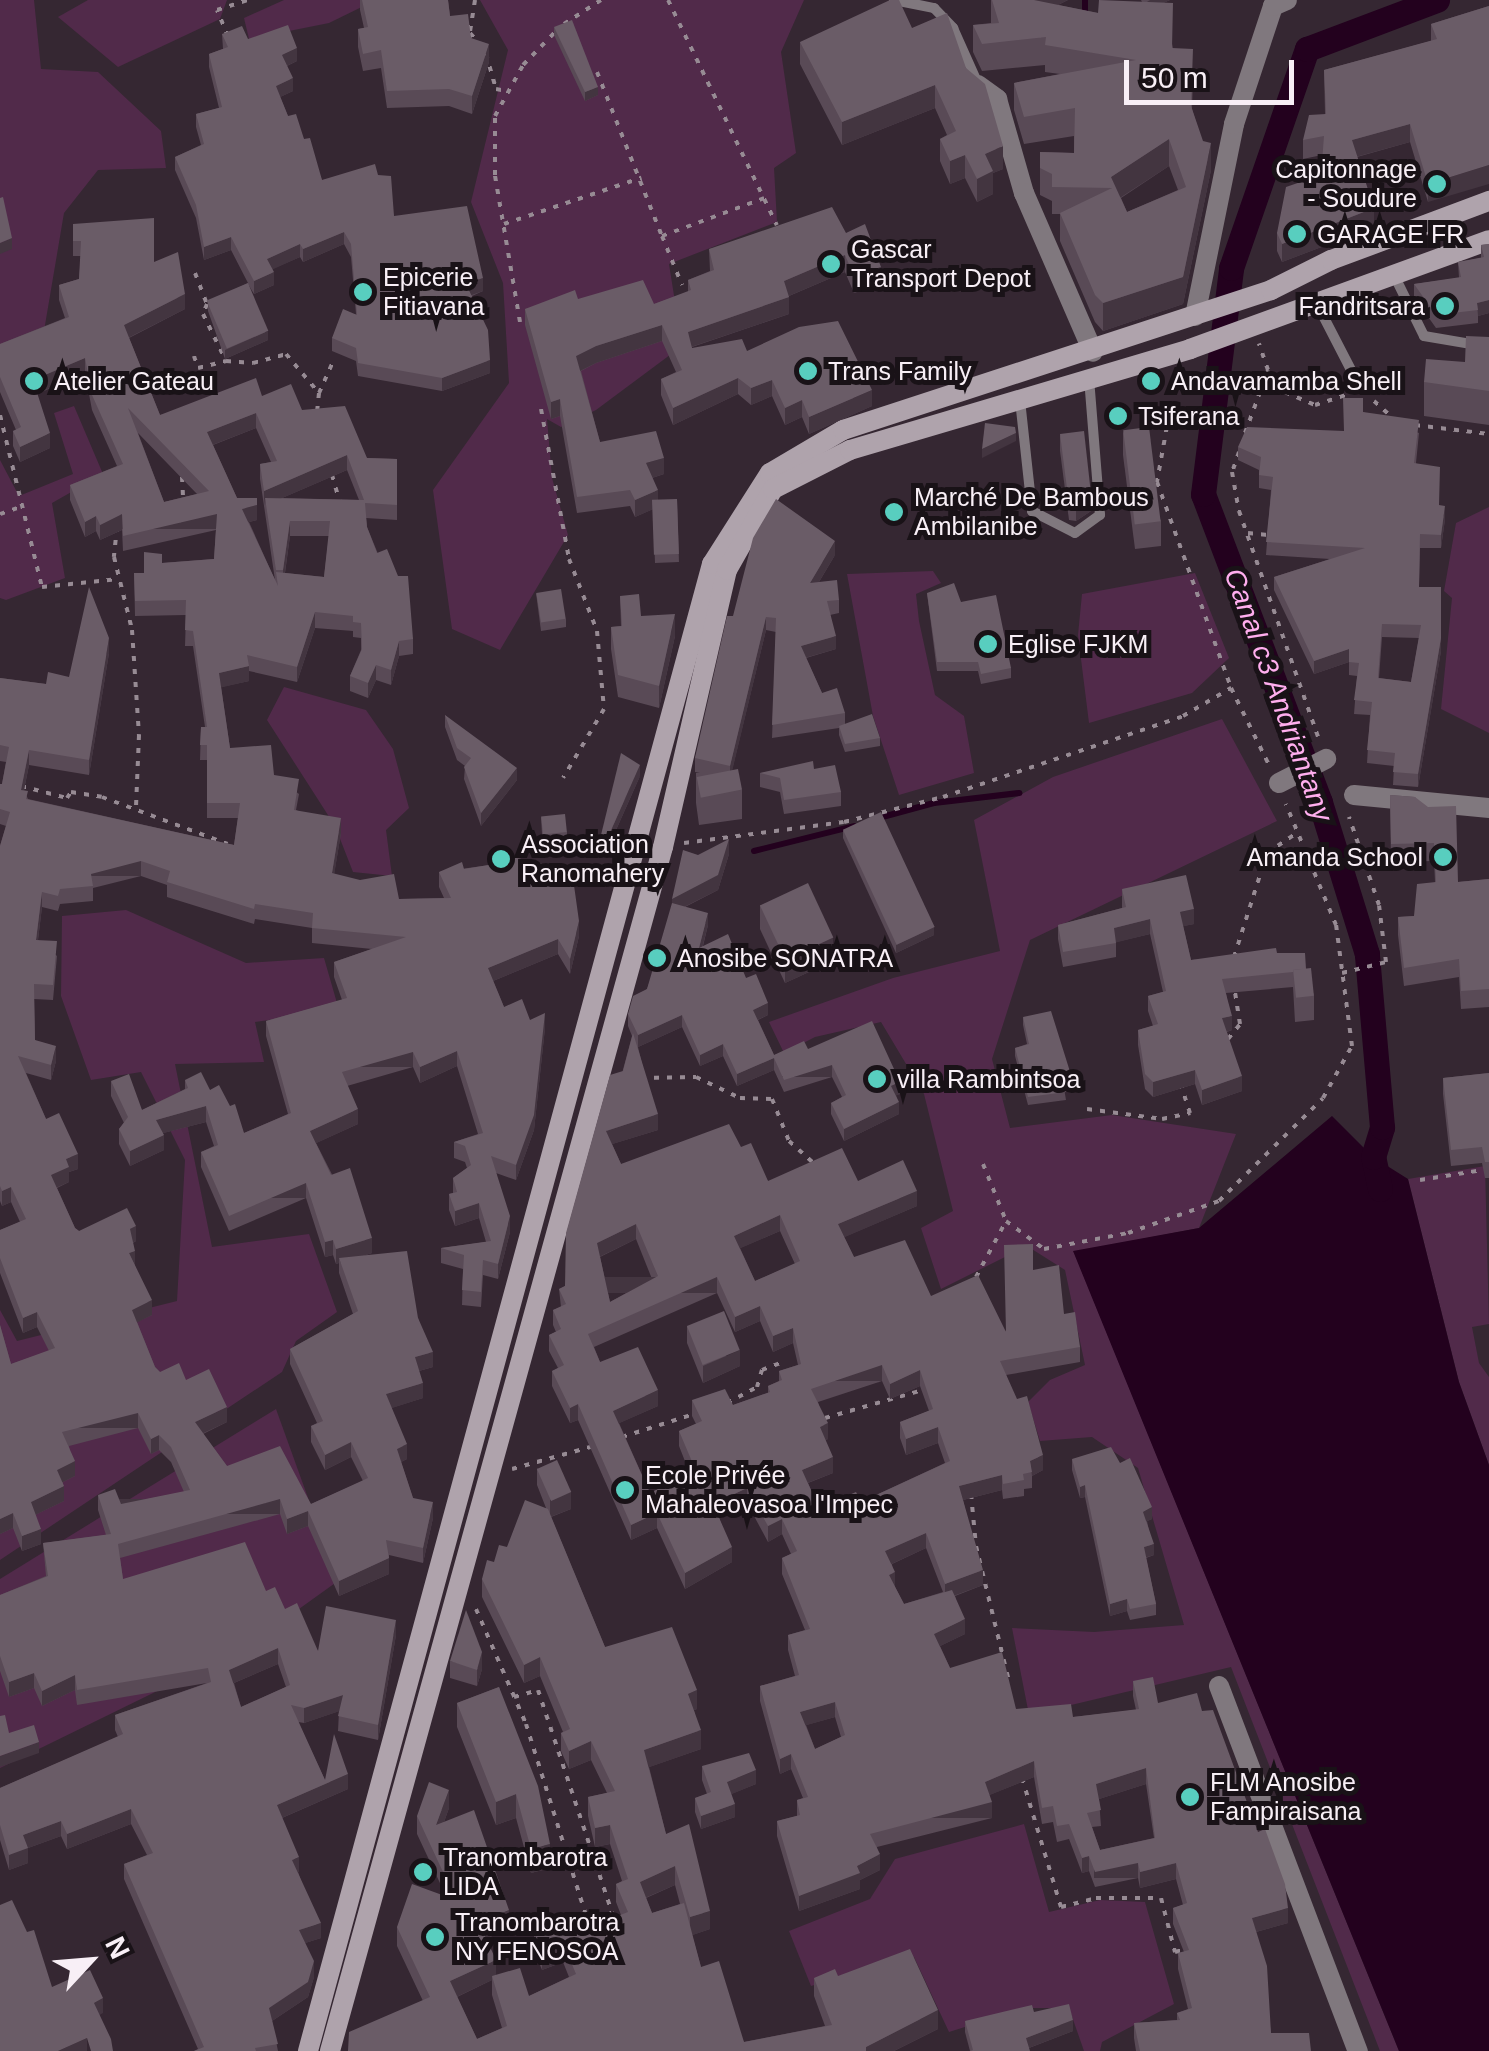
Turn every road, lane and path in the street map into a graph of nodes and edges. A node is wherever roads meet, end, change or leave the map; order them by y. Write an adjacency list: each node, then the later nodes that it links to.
1 (248, 0): 7 (path)
2 (475, 0): 10 (path)
3 (601, 0): 10 (path)
4 (668, 0): 14 (path)
5 (894, 0): 9 (lane)
6 (1276, 2): 24 (street)
7 (230, 40)
8 (597, 72): 12 (path)
9 (978, 86): 29 (street)
10 (506, 91): 16 (path)
11 (1316, 162): 13 (path)
12 (642, 178): 16 (path); 18 (path)
13 (1320, 197)
14 (764, 198): 17 (path); 18 (path)
15 (1489, 201): 24 (street)
16 (502, 225): 25 (path)
17 (779, 229)
18 (662, 236): 22 (path)
19 (1489, 240): 21 (street)
20 (195, 274): 31 (path)
21 (1394, 274): 23 (street); 27 (lane)
22 (682, 285)
23 (1316, 302): 26 (street); 35 (lane)
24 (1200, 314): 29 (street)
25 (520, 322)
26 (1247, 327): 28 (street); 34 (path)
27 (1489, 347)
28 (1185, 350): 33 (street); 52 (path)
29 (1093, 352): 91 (street)
30 (194, 356): 31 (path)
31 (226, 361): 36 (path)
32 (333, 362): 36 (path)
33 (1089, 379): 37 (street); 37 (lane)
34 (1261, 382): 35 (path); 49 (path)
35 (1362, 389): 41 (path)
36 (319, 393): 40 (path)
37 (1020, 400): 62 (street)
38 (541, 409): 54 (path)
39 (0, 415): 45 (path)
40 (316, 422)
41 (1489, 434)
42 (182, 464): 44 (path)
43 (331, 471): 48 (path)
44 (172, 502)
45 (23, 506): 46 (path); 51 (path)
46 (0, 514)
47 (130, 519): 51 (path)
48 (338, 519)
49 (1248, 534): 50 (path); 53 (path)
50 (1282, 535)
51 (119, 578): 58 (path)
52 (1231, 688): 55 (path); 62 (path)
53 (1326, 759): 55 (street)
54 (563, 778)
55 (1279, 782): 60 (path)
56 (14, 784): 58 (path)
57 (1350, 801): 59 (street); 64 (path)
58 (136, 808): 61 (path)
59 (1489, 808)
60 (1296, 832): 63 (path); 64 (path)
61 (232, 845)
62 (663, 847): 68 (street)
63 (1234, 966)
64 (1342, 973): 74 (path)
65 (1232, 977): 66 (path)
66 (1224, 1041)
67 (1177, 1074): 69 (path)
68 (600, 1077): 71 (path); 83 (street)
69 (1087, 1108)
70 (983, 1164): 74 (path)
71 (817, 1168)
72 (1489, 1169): 73 (path)
73 (1420, 1180)
74 (1006, 1221): 75 (path)
75 (966, 1282)
76 (786, 1361): 78 (path)
77 (942, 1385): 80 (path)
78 (716, 1406)
79 (708, 1408): 81 (path)
80 (817, 1421)
81 (613, 1440)
82 (597, 1445): 83 (path)
83 (488, 1474): 92 (street)
84 (968, 1481): 87 (path)
85 (476, 1610): 88 (path)
86 (1218, 1686): 93 (street)
87 (1012, 1695)
88 (514, 1697): 88 (path)
89 (1019, 1767): 90 (path)
90 (1194, 1946)
91 (308, 2051)
92 (330, 2051)
93 (1358, 2051)

